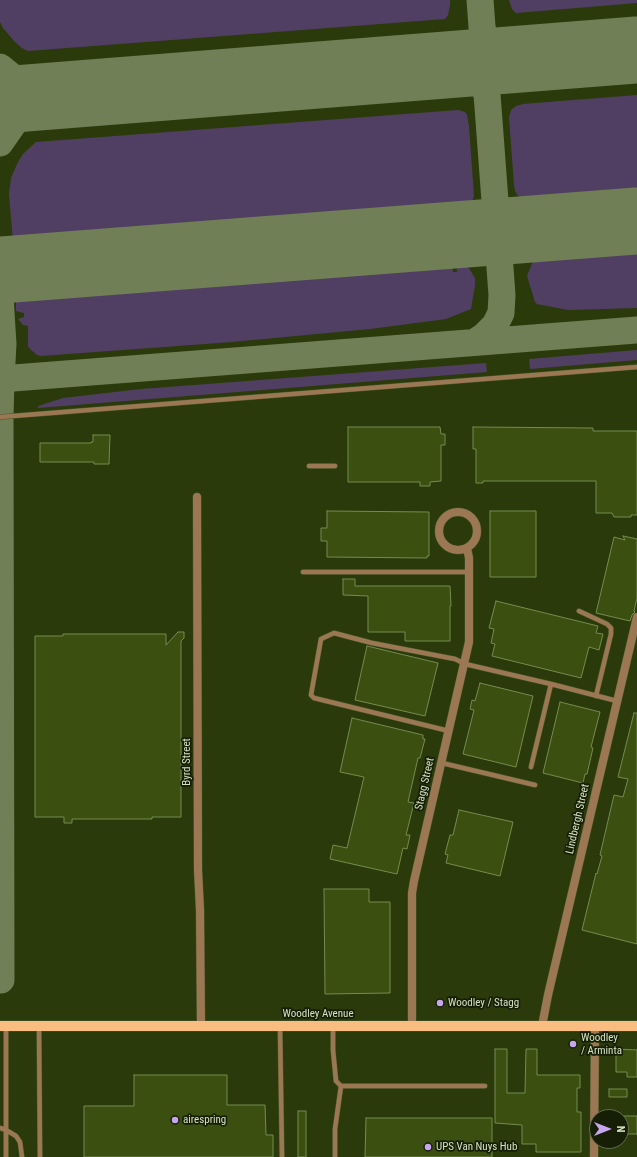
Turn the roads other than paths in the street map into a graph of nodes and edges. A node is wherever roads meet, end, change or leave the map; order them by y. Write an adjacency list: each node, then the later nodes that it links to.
1 (637, 366): 2 (lane)
2 (0, 417)
3 (309, 466): 4 (lane)
4 (335, 466)
5 (197, 497): 21 (street, Byrd Street)
6 (467, 548): 6 (street); 8 (street, Stagg Street)
7 (303, 572): 8 (lane)
8 (470, 572): 11 (street, Stagg Street)
9 (579, 611): 13 (lane)
10 (637, 616): 14 (street, Lindbergh Street)
11 (465, 664): 12 (lane); 15 (street, Stagg Street); 15 (lane)
12 (551, 684): 13 (lane); 17 (lane)
13 (596, 696): 14 (lane)
14 (617, 701): 25 (street, Lindbergh Street)
15 (449, 731): 16 (street, Stagg Street)
16 (442, 763): 18 (lane); 24 (street, Stagg Street)
17 (531, 767)
18 (535, 786)
19 (3, 1026): 20 (main road, Woodley Avenue); 31 (lane)
20 (39, 1026): 21 (main road, Woodley Avenue); 36 (lane)
21 (201, 1026): 22 (main road, Woodley Avenue)
22 (280, 1026): 23 (main road, Woodley Avenue); 37 (lane)
23 (333, 1026): 24 (main road, Woodley Avenue); 28 (lane)
24 (412, 1026): 25 (main road, Woodley Avenue)
25 (542, 1026): 26 (main road, Woodley Avenue)
26 (595, 1026): 27 (main road, Woodley Avenue); 39 (street)
27 (637, 1026)
28 (341, 1086): 29 (lane); 38 (lane)
29 (485, 1086)
30 (0, 1095): 31 (lane)
31 (6, 1095): 33 (lane)
32 (0, 1128): 33 (lane)
33 (6, 1130): 34 (lane); 35 (lane)
34 (6, 1157)
35 (22, 1157)
36 (40, 1157)
37 (282, 1157)
38 (335, 1157)
39 (594, 1157)

